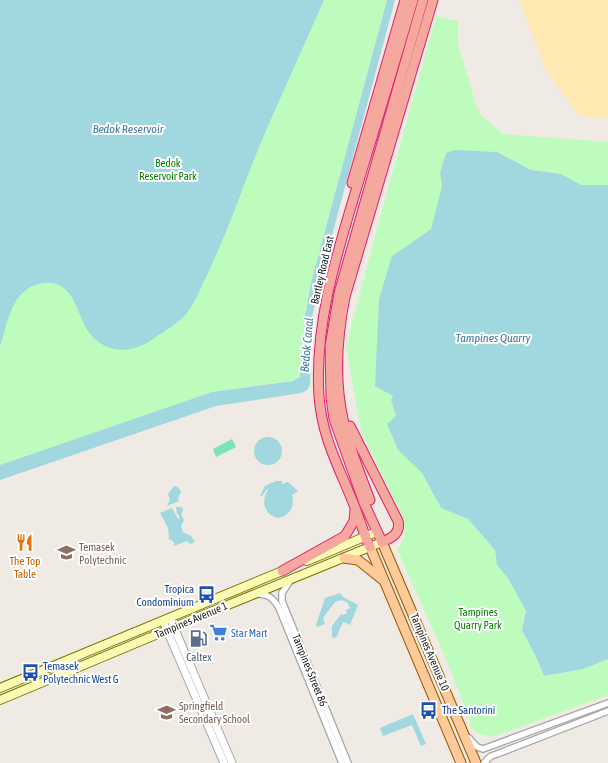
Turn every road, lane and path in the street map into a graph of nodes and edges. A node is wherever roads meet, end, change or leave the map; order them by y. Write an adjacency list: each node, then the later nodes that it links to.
1 (405, 0): 5 (highway)
2 (413, 0): 5 (highway, Bartley Road East)
3 (423, 0): 8 (highway, Bartley Road East)
4 (433, 0): 6 (highway)
5 (346, 218): 7 (highway, Bartley Road East)
6 (338, 366): 10 (highway); 10 (highway)
7 (355, 506): 9 (highway, Bartley Road East); 13 (highway)
8 (376, 532): 9 (main road, Tampines Avenue 1); 10 (highway, Bartley Road East)
9 (365, 536): 11 (highway, Bartley Road East); 13 (main road, Tampines Avenue 1)
10 (382, 542): 11 (main road, Tampines Avenue 1); 29 (main road, Tampines Avenue 10)
11 (370, 547): 12 (main road, Tampines Avenue 1); 15 (main road, Tampines Avenue 10)
12 (344, 558): 14 (main road, Tampines Avenue 1); 15 (main road)
13 (282, 571): 17 (main road, Tampines Avenue 1)
14 (292, 579): 16 (main road, Tampines Avenue 1); 33 (street, Tampines Street 86)
15 (383, 580): 34 (main road, Tampines Avenue 10)
16 (254, 594): 18 (main road, Tampines Avenue 1); 32 (street, Tampines Street 86)
17 (202, 604): 18 (main road); 19 (main road, Tampines Avenue 1)
18 (206, 613): 20 (main road, Tampines Avenue 1)
19 (166, 620): 20 (street); 21 (main road, Tampines Avenue 1)
20 (171, 629): 22 (main road, Tampines Avenue 1); 24 (street); 25 (street)
21 (62, 661): 22 (main road); 23 (main road, Tampines Avenue 1)
22 (66, 672): 26 (main road, Tampines Avenue 1)
23 (0, 688)
24 (203, 692): 25 (street); 31 (street)
25 (195, 695): 30 (street)
26 (0, 700)
27 (608, 703): 29 (street)
28 (608, 711): 36 (street)
29 (463, 730): 35 (main road, Tampines Avenue 10)
30 (224, 763)
31 (232, 763)
32 (342, 763)
33 (348, 763)
34 (461, 763)
35 (476, 763)
36 (484, 763)

